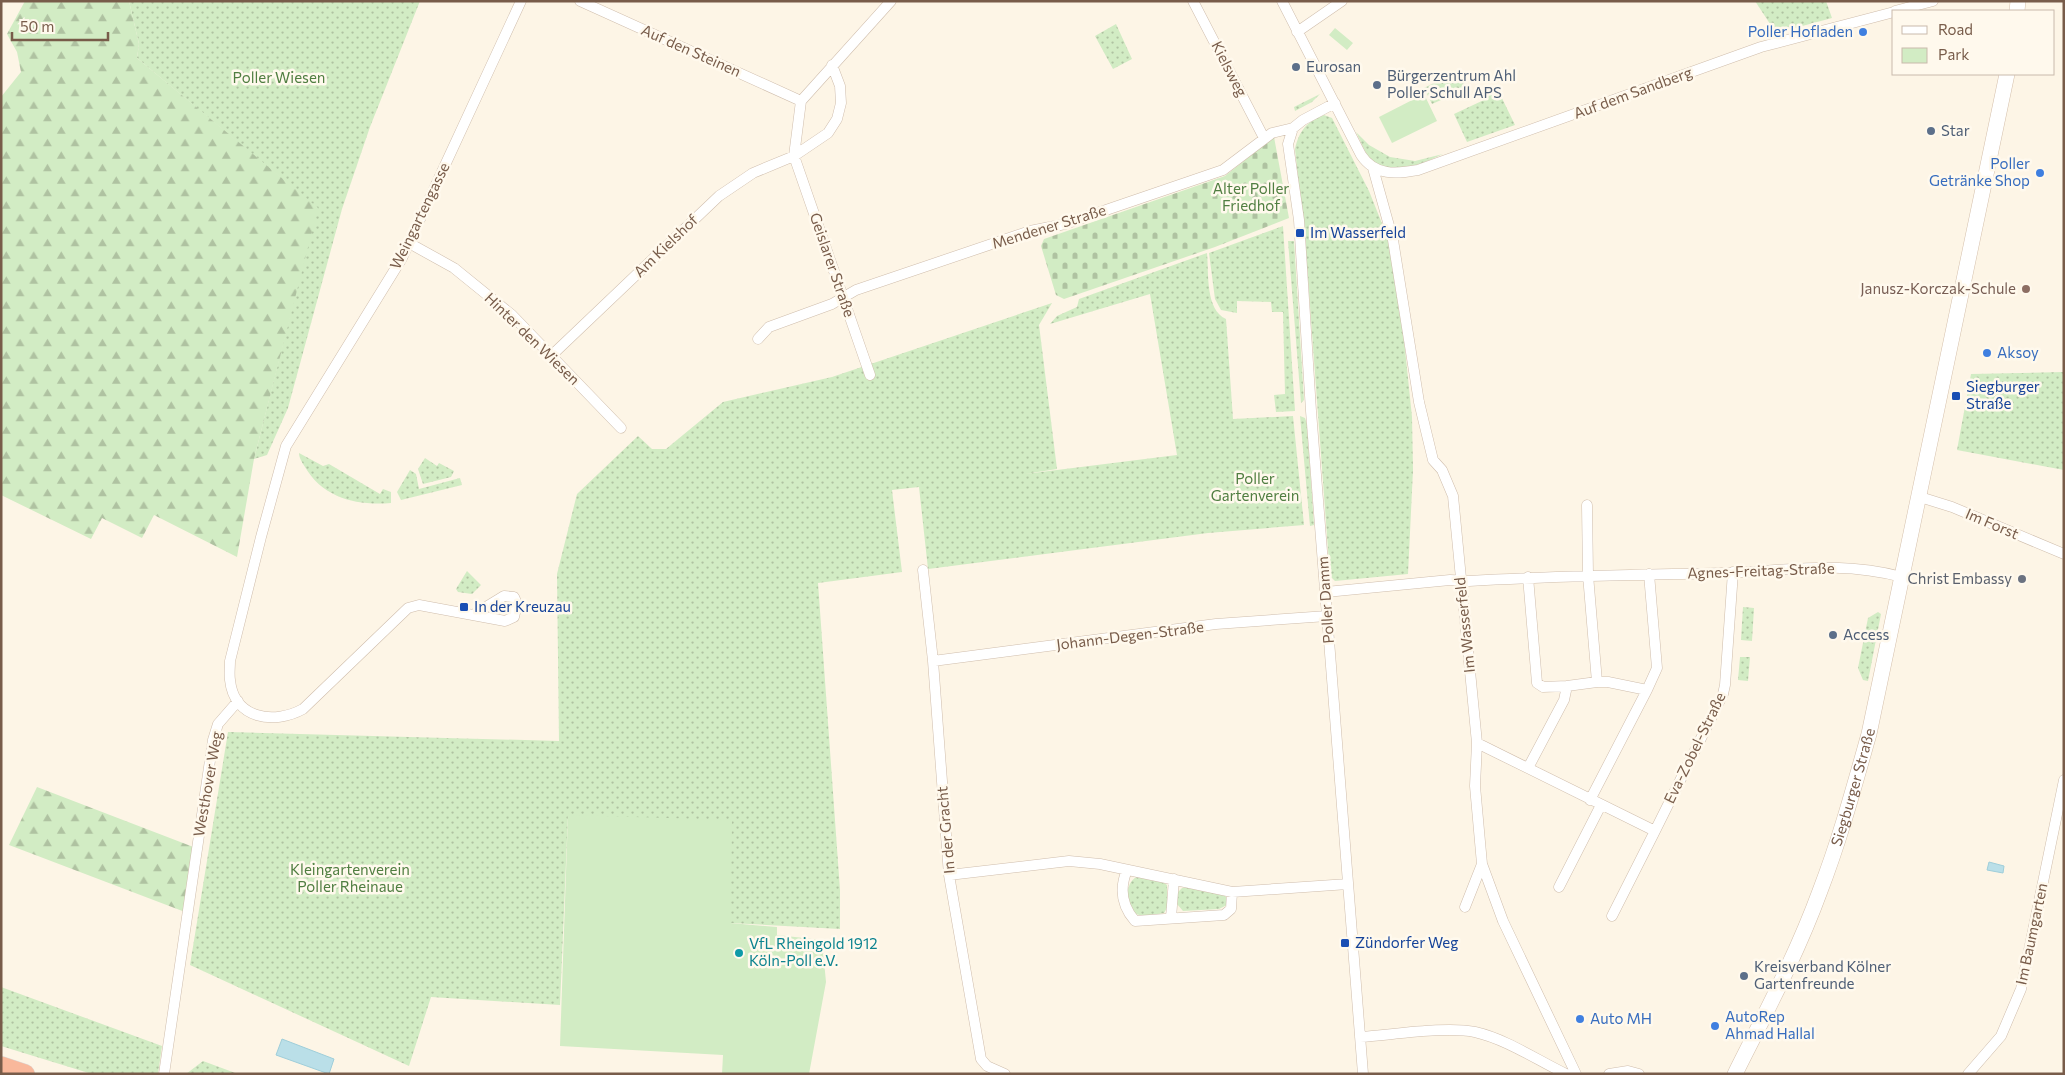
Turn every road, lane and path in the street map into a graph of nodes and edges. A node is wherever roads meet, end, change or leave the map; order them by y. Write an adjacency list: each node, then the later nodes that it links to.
1 (520, 1): 19 (street, Weingartengasse)
2 (580, 1): 13 (street, Auf den Steinen)
3 (890, 1): 11 (street)
4 (1193, 1): 16 (street, Kielsweg)
5 (1282, 1): 10 (street)
6 (1342, 1): 10 (street)
7 (1933, 1): 8 (street, Auf dem Sandberg)
8 (1898, 10)
9 (1892, 12): 18 (street, Auf dem Sandberg)
10 (1297, 32): 14 (street)
11 (832, 65): 13 (street); 17 (street, Am Kielshof)
12 (2008, 75): 25 (main road, Siegburger Straße)
13 (801, 100): 17 (street)
14 (1335, 103): 15 (street, Mendener Straße); 18 (street)
15 (1293, 128): 16 (street, Mendener Straße); 35 (street, Poller Damm)
16 (1264, 138): 20 (street, Mendener Straße)
17 (794, 156): 20 (street, Geislarer Straße); 22 (street, Am Kielshof)
18 (1373, 168): 34 (street, Im Wasserfeld)
19 (409, 243): 22 (street, Hinter den Wiesen); 42 (street, Weingartengasse)
20 (842, 298): 21 (street, Mendener Straße); 23 (street, Geislarer Straße)
21 (758, 339)
22 (552, 355): 24 (street, Hinter den Wiesen)
23 (870, 375)
24 (621, 428)
25 (1920, 497): 27 (street, Im Forst); 32 (main road, Siegburger Straße)
26 (1587, 505): 31 (street)
27 (2064, 554)
28 (923, 570): 38 (street, In der Gracht)
29 (1733, 572): 30 (street, Agnes-Freitag-Straße); 32 (street, Agnes-Freitag-Straße); 48 (street, Eva-Zobel-Straße)
30 (1649, 574): 31 (street, Agnes-Freitag-Straße); 41 (street)
31 (1588, 575): 33 (street, Agnes-Freitag-Straße); 39 (street)
32 (1902, 577): 69 (main road, Siegburger Straße)
33 (1528, 578): 34 (street, Agnes-Freitag-Straße); 40 (street)
34 (1461, 581): 35 (street, Agnes-Freitag-Straße); 43 (street, Im Wasserfeld)
35 (1326, 592): 37 (street, Poller Damm)
36 (473, 615): 42 (street)
37 (1327, 616): 38 (street, Johann-Degen-Straße); 53 (street, Poller Damm)
38 (933, 661): 51 (street, In der Gracht)
39 (1597, 682): 40 (street); 41 (street)
40 (1567, 686): 44 (street)
41 (1647, 690): 46 (street)
42 (238, 701): 62 (street, Westhover Weg)
43 (1477, 743): 44 (street); 49 (street, Im Wasserfeld)
44 (1528, 768): 46 (street)
45 (2064, 780): 70 (street, Im Baumgarten)
46 (1590, 800): 47 (street)
47 (1601, 805): 48 (street); 54 (street)
48 (1655, 831): 57 (street, Eva-Zobel-Straße)
49 (1482, 864): 56 (street); 66 (street, Im Wasserfeld)
50 (1127, 870): 51 (street); 52 (street); 58 (street)
51 (949, 875): 63 (street, In der Gracht)
52 (1174, 879): 55 (street); 58 (street)
53 (1348, 884): 55 (street); 59 (street, Poller Damm)
54 (1559, 888)
55 (1232, 892): 58 (street)
56 (1465, 907)
57 (1612, 916)
58 (1171, 918)
59 (1360, 1037): 64 (street, Poller Damm); 65 (street)
60 (1, 1066): 61 (highway)
61 (25, 1074)
62 (164, 1074)
63 (1005, 1074)
64 (1363, 1074)
65 (1566, 1074)
66 (1576, 1074)
67 (1609, 1074): 68 (street)
68 (1639, 1074)
69 (1735, 1074)
70 (1968, 1074)

